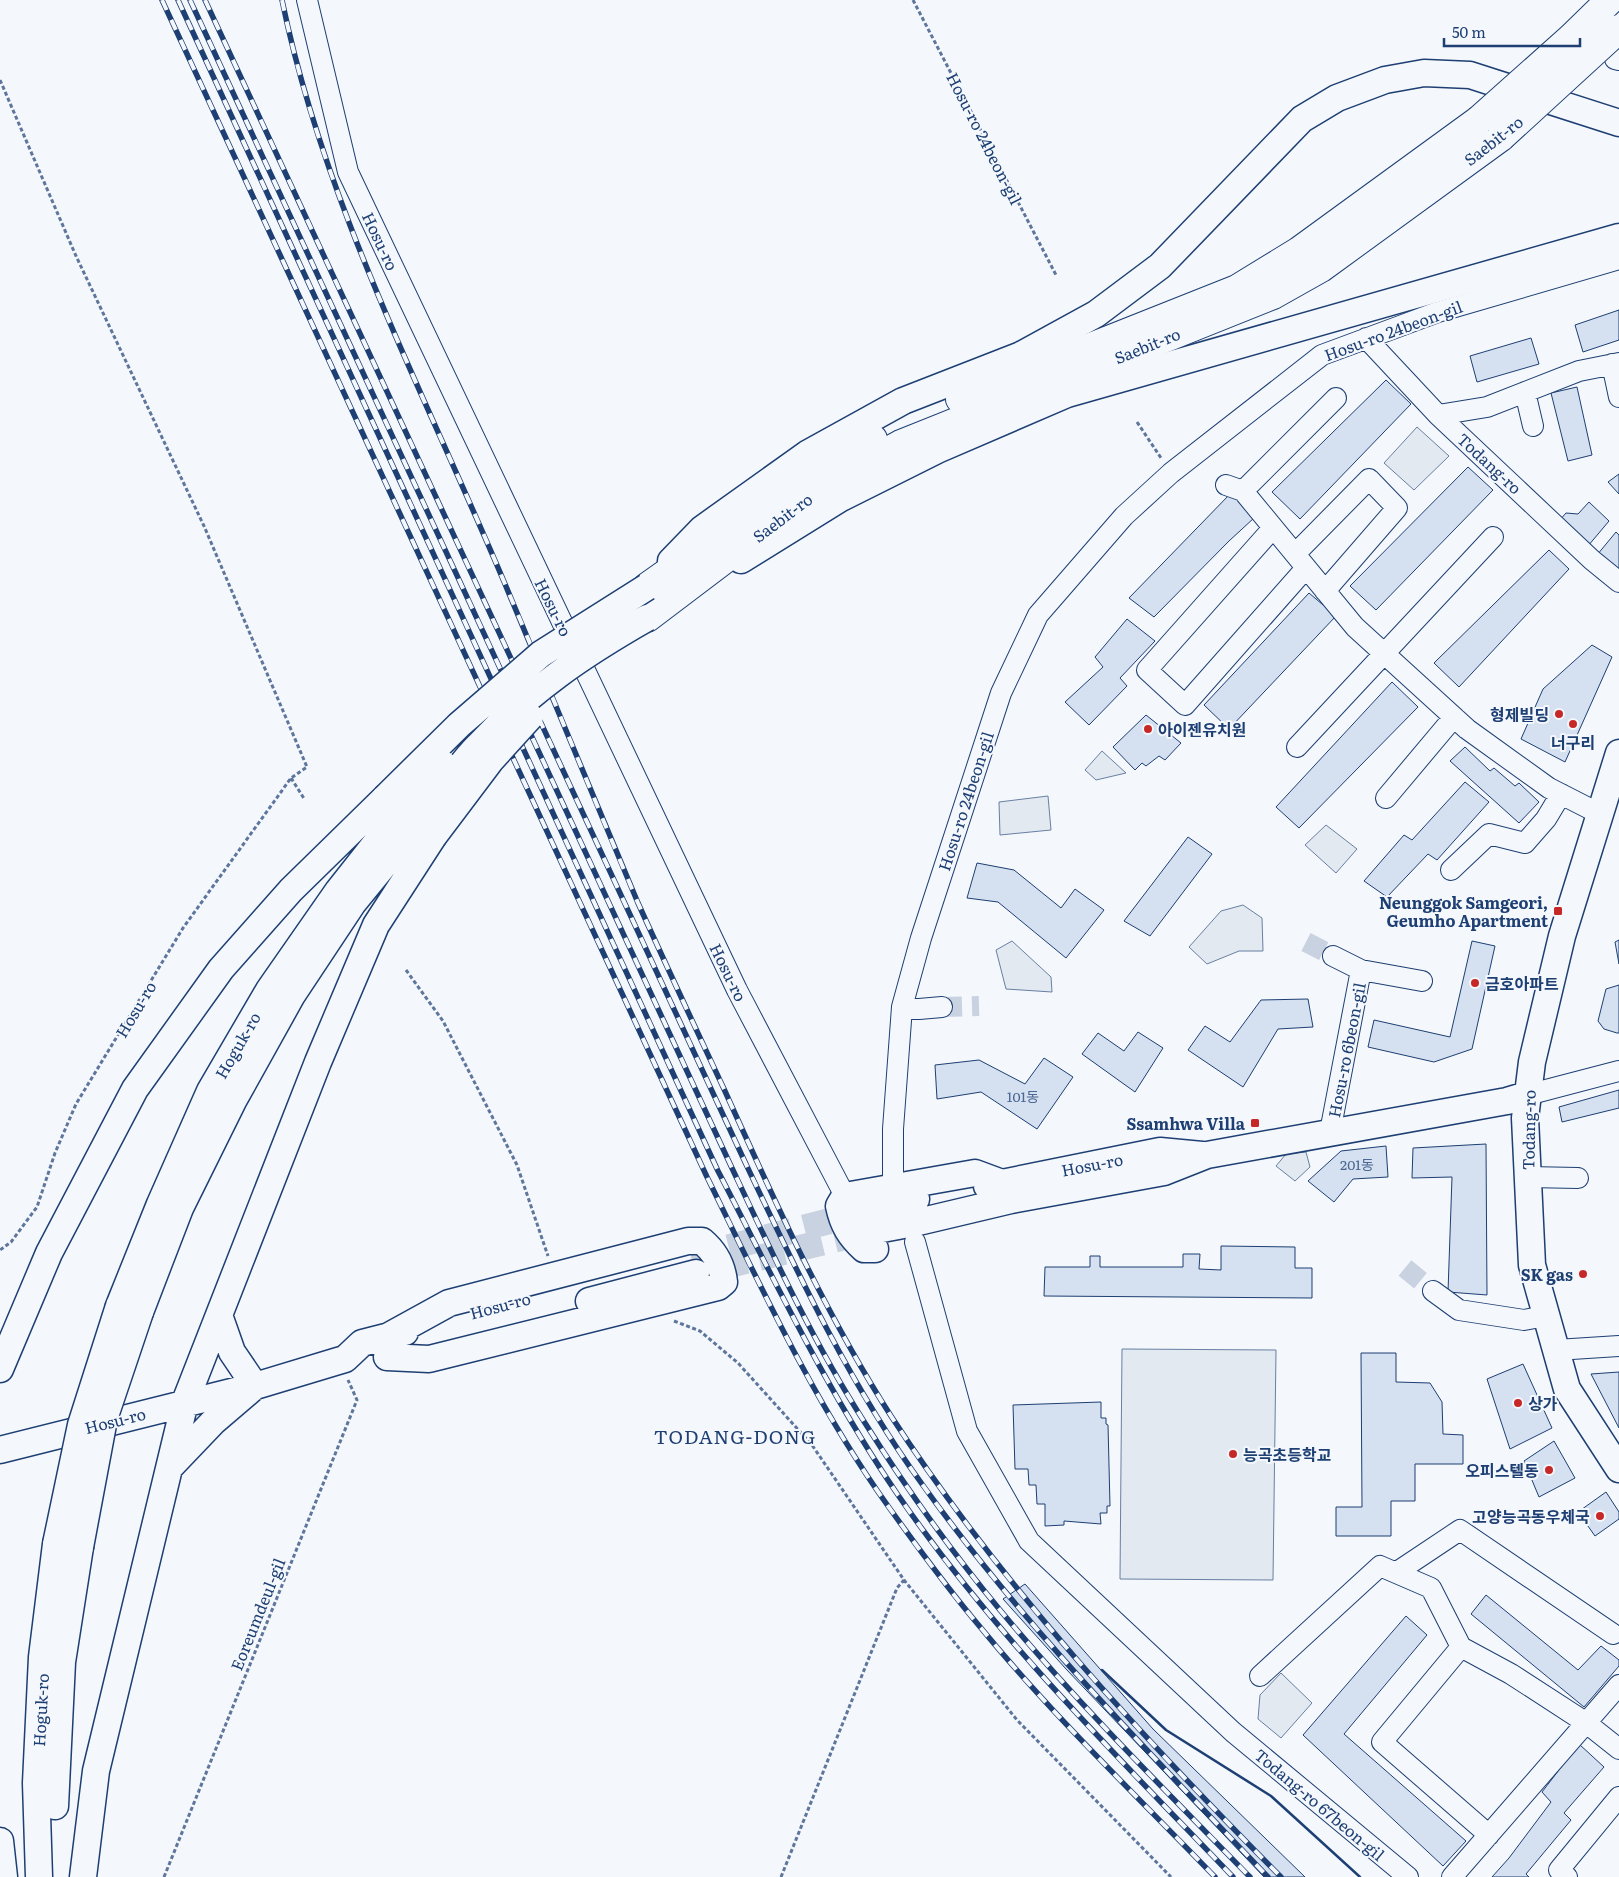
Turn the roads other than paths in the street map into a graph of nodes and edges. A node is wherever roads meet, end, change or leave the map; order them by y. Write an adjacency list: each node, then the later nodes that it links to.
1 (307, 0): 42 (street, Hosu-ro)
2 (1610, 0): 18 (highway, Saebit-ro, bridge)
3 (1619, 29): 20 (highway, Saebit-ro, bridge)
4 (1619, 123): 18 (main road)
5 (1619, 237): 20 (main road)
6 (1619, 259): 7 (street, Hosu-ro 24beon-gil)
7 (1366, 338): 12 (street, Todang-ro); 33 (street, Hosu-ro 24beon-gil)
8 (1615, 363): 9 (street); 10 (street)
9 (1525, 392): 12 (street); 13 (street)
10 (1619, 397)
11 (1336, 398): 14 (street)
12 (1438, 415): 17 (street, Todang-ro)
13 (1533, 426)
14 (1273, 528): 16 (street); 16 (street)
15 (1493, 537): 21 (street)
16 (1301, 561): 19 (street); 19 (street)
17 (1619, 582)
18 (647, 587): 28 (main road, bridge)
19 (1326, 591): 21 (street)
20 (648, 618): 28 (main road, bridge)
21 (1384, 653): 22 (street); 23 (street)
22 (1454, 716): 25 (street); 26 (street)
23 (1297, 746)
24 (1619, 753): 27 (main road, Todang-ro)
25 (1561, 794): 27 (street); 29 (street)
26 (1386, 798)
27 (1600, 814): 36 (main road, Todang-ro)
28 (410, 817): 46 (main road); 51 (main road); 57 (main road, Hoguk-ro, bridge)
29 (1451, 870)
30 (1333, 956): 31 (street)
31 (1361, 970): 32 (street, Hosu-ro 6beon-gil); 37 (street, Hosu-ro 6beon-gil)
32 (1422, 981)
33 (902, 1006): 34 (street); 40 (street, Hosu-ro 24beon-gil)
34 (942, 1007)
35 (1619, 1071): 36 (street)
36 (1526, 1095): 37 (main road, Hosu-ro); 38 (main road, Todang-ro)
37 (1330, 1132): 41 (main road, Hosu-ro)
38 (1528, 1177): 39 (street); 47 (main road, Todang-ro)
39 (1578, 1178)
40 (893, 1186): 41 (main road); 42 (main road)
41 (1007, 1191): 42 (main road, Hosu-ro); 43 (main road)
42 (857, 1214): 43 (main road)
43 (915, 1242): 72 (street, Todang-ro 67beon-gil)
44 (693, 1265): 48 (main road, Hosu-ro)
45 (1433, 1291): 47 (street)
46 (219, 1315): 52 (main road); 53 (main road)
47 (1546, 1316): 50 (main road, Todang-ro)
48 (388, 1346): 48 (main road); 52 (main road, Hosu-ro)
49 (1619, 1346): 50 (street)
50 (1556, 1350): 56 (main road, Todang-ro)
51 (0, 1369)
52 (255, 1386): 53 (main road, Hosu-ro); 55 (main road)
53 (184, 1402): 54 (main road, Hosu-ro); 55 (main road)
54 (0, 1450)
55 (169, 1468): 71 (main road)
56 (1619, 1469)
57 (68, 1546): 69 (main road, Hoguk-ro); 70 (main road, Hoguk-ro)
58 (1397, 1572): 59 (street); 60 (street); 61 (street)
59 (1617, 1634)
60 (1460, 1647): 63 (street); 66 (street)
61 (1260, 1676)
62 (1619, 1685): 63 (street)
63 (1585, 1722): 64 (street); 66 (street)
64 (1619, 1749)
65 (1619, 1797): 74 (street)
66 (1489, 1835): 73 (street)
67 (0, 1841): 68 (main road)
68 (4, 1877)
69 (40, 1877)
70 (56, 1877)
71 (83, 1877)
72 (1408, 1877)
73 (1452, 1877)
74 (1567, 1877)

